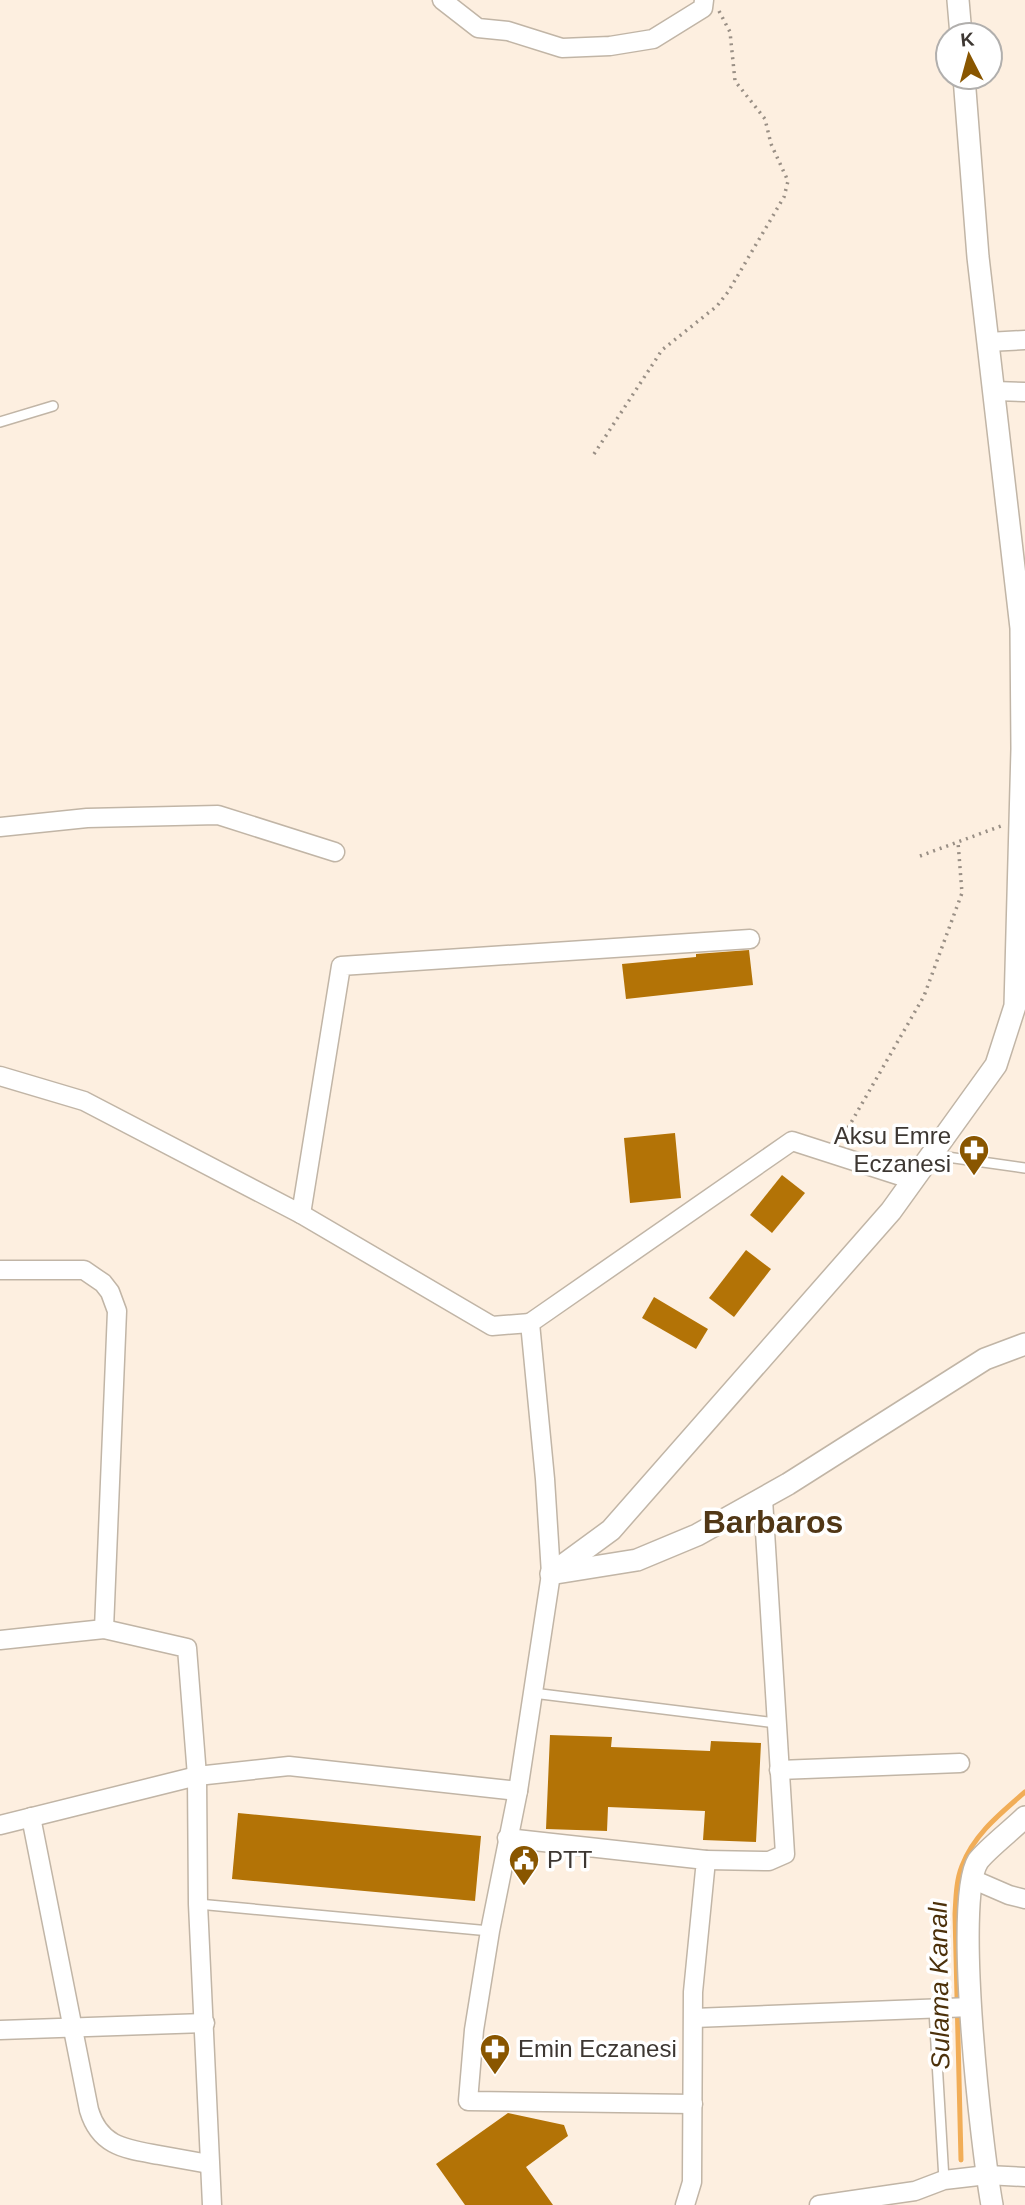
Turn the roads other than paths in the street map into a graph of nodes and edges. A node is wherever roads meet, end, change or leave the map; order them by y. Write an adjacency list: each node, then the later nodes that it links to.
1 (442, 0): 3 (street)
2 (958, 0): 4 (street)
3 (712, 5)
4 (960, 21)
5 (965, 91): 7 (street)
6 (1025, 340): 7 (street)
7 (988, 342): 8 (street)
8 (994, 390): 9 (street); 16 (street)
9 (1025, 392)
10 (53, 406): 11 (lane)
11 (0, 422)
12 (0, 827): 13 (street)
13 (335, 852)
14 (750, 939): 19 (street)
15 (0, 1076): 19 (street)
16 (932, 1155): 17 (lane); 18 (street)
17 (1025, 1168)
18 (914, 1180): 21 (street); 24 (street)
19 (302, 1214): 21 (street)
20 (0, 1270): 25 (street)
21 (530, 1323): 24 (street)
22 (1025, 1344): 23 (street)
23 (763, 1499): 24 (street); 28 (street)
24 (551, 1574): 27 (street)
25 (104, 1629): 26 (street); 31 (street)
26 (0, 1640)
27 (533, 1693): 28 (lane); 32 (street)
28 (776, 1723): 30 (street)
29 (960, 1763): 30 (street)
30 (779, 1770): 37 (street)
31 (197, 1776): 32 (street); 33 (street); 40 (street)
32 (518, 1791): 36 (street)
33 (31, 1817): 35 (street); 46 (street)
34 (1025, 1817): 38 (street)
35 (0, 1825)
36 (507, 1839): 37 (street); 41 (street)
37 (706, 1860): 44 (street)
38 (972, 1879): 39 (street); 42 (street)
39 (1025, 1899)
40 (198, 1904): 41 (lane); 45 (street)
41 (489, 1931): 48 (street)
42 (968, 2007): 43 (street); 50 (street)
43 (939, 2010): 44 (street); 52 (lane)
44 (694, 2018): 48 (street)
45 (205, 2023): 46 (street); 49 (street)
46 (74, 2028): 47 (street); 49 (street)
47 (0, 2030)
48 (693, 2104): 54 (street)
49 (209, 2164): 53 (street)
50 (987, 2175): 51 (street); 52 (street); 56 (street)
51 (1025, 2177)
52 (944, 2180): 55 (street)
53 (212, 2205)
54 (685, 2205)
55 (819, 2205)
56 (992, 2205)

